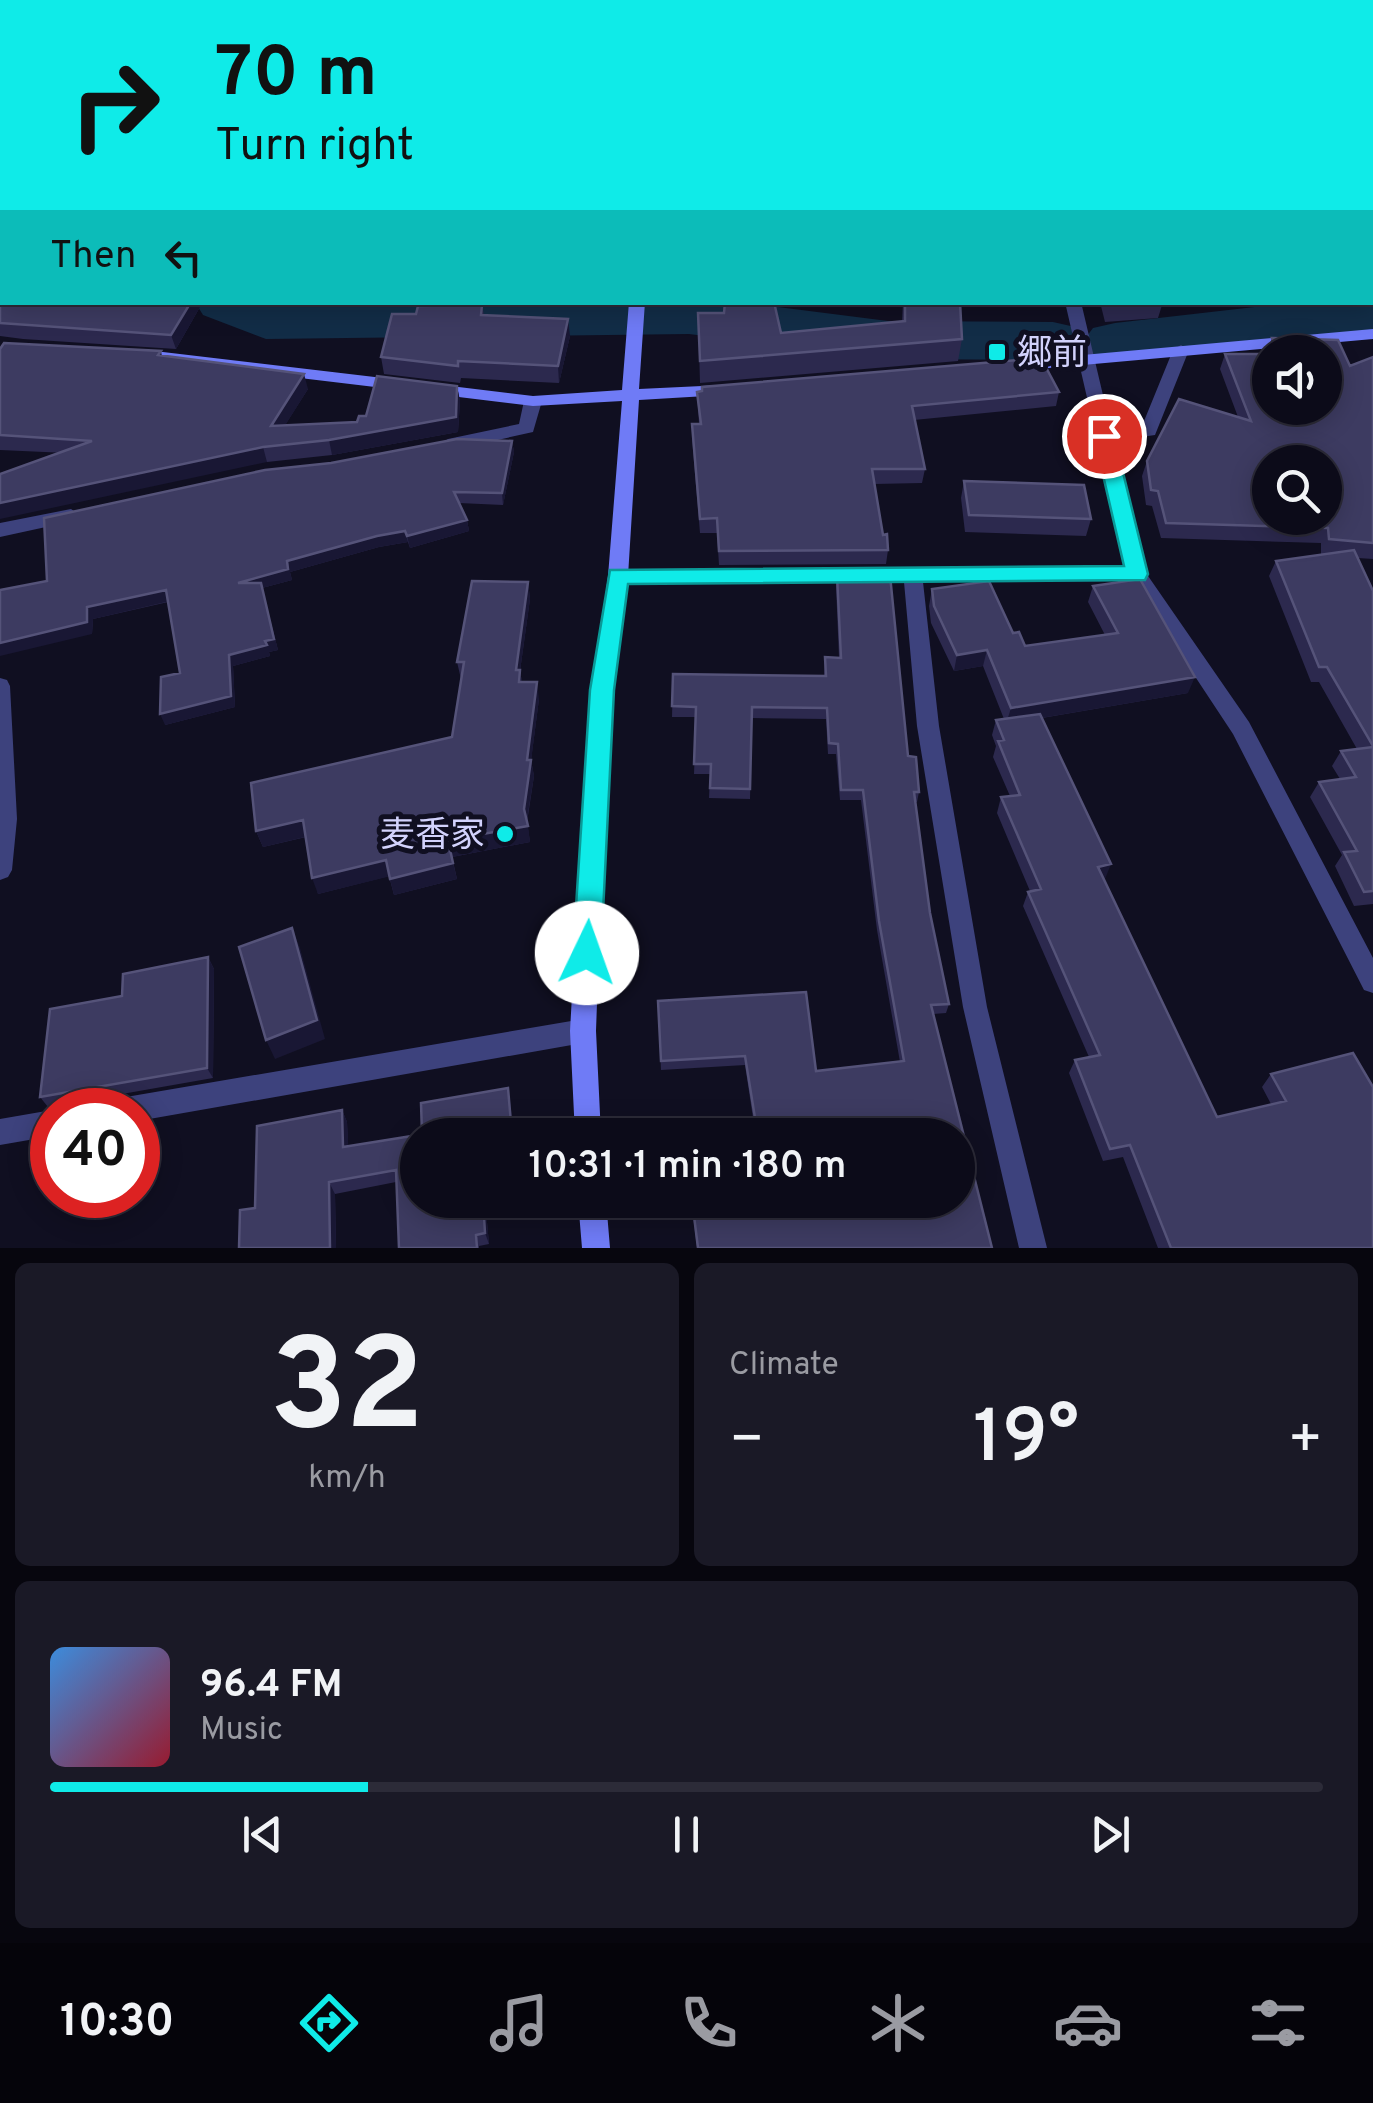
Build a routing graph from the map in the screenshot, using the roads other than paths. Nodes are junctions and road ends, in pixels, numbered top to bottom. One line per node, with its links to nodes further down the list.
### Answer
1 (637, 305): 9 (street)
2 (1075, 305): 6 (street)
3 (1373, 334): 4 (street)
4 (1180, 350): 6 (street); 11 (street)
5 (134, 355): 10 (street)
6 (1084, 360): 7 (street); 11 (street)
7 (1005, 367)
8 (748, 388): 9 (street)
9 (629, 398): 10 (street); 17 (street)
10 (533, 401): 12 (street)
11 (1104, 436): 15 (street)
12 (425, 449)
13 (96, 509): 14 (street)
14 (0, 530)
15 (1137, 574): 16 (street); 20 (street)
16 (913, 575): 17 (street); 28 (street)
17 (618, 576): 21 (street)
18 (0, 686): 19 (street)
19 (0, 870)
20 (1373, 982)
21 (583, 1031): 22 (street); 23 (street)
22 (160, 1104)
23 (587, 1118)
24 (30, 1127): 25 (street)
25 (0, 1132)
26 (594, 1218): 27 (street)
27 (596, 1248)
28 (1033, 1248)

